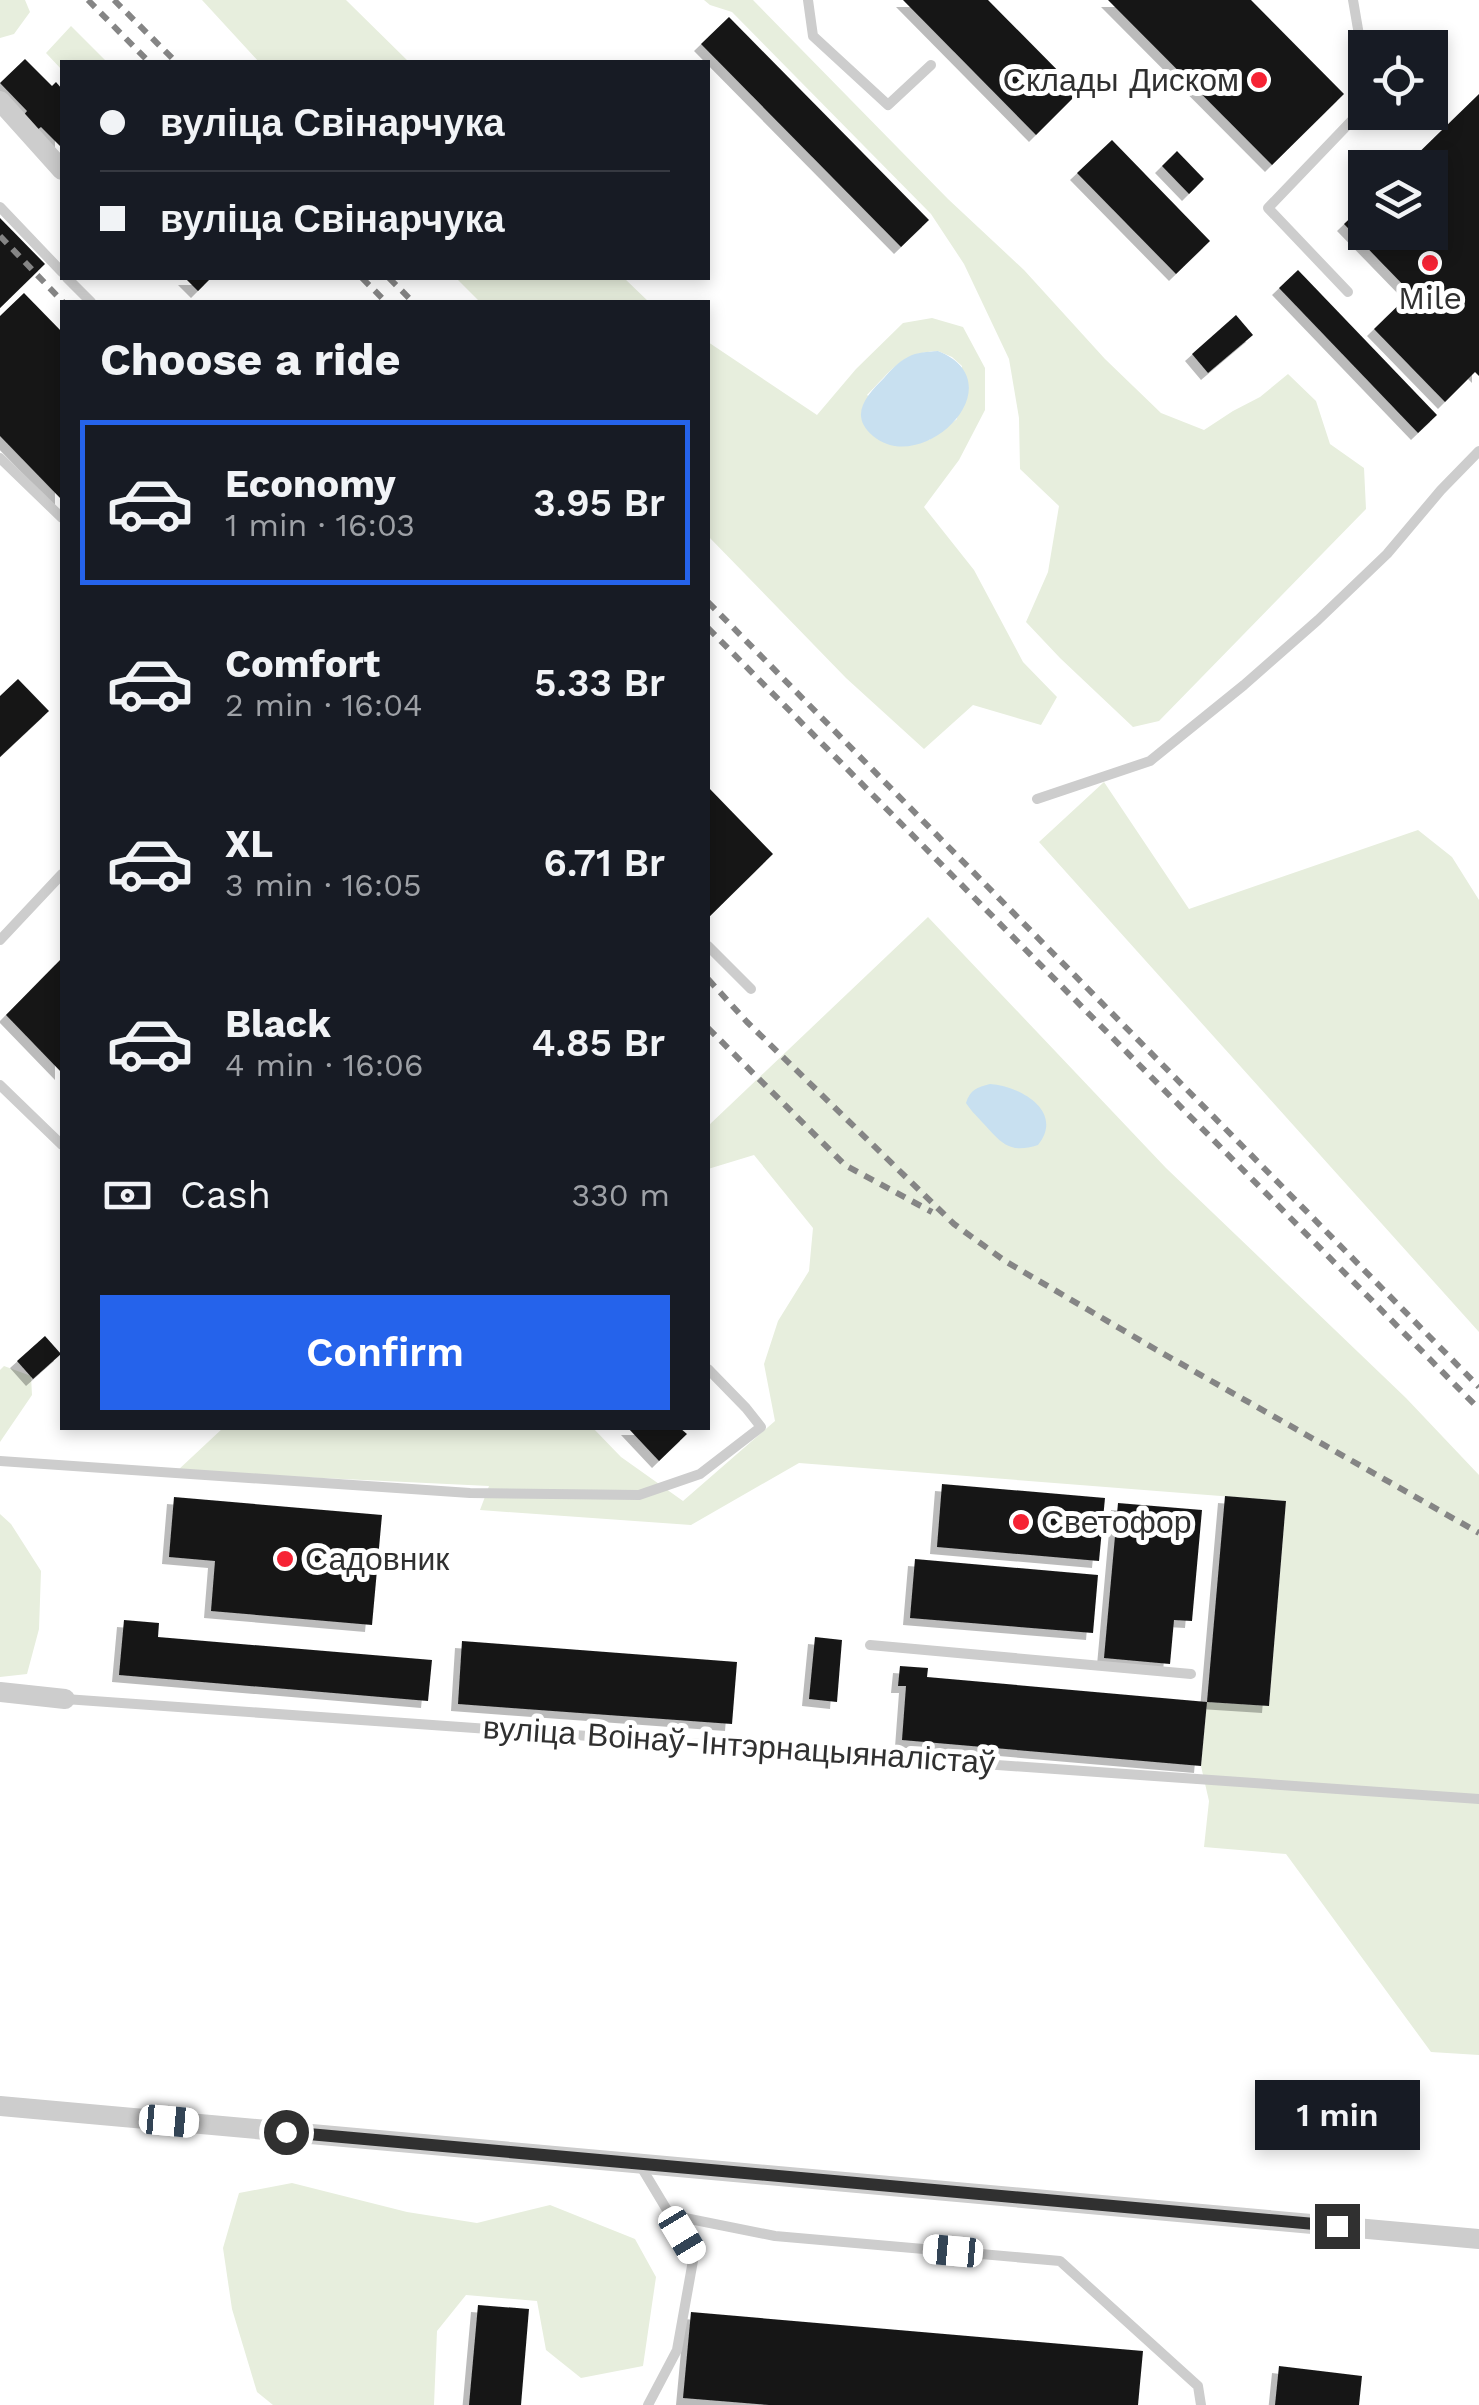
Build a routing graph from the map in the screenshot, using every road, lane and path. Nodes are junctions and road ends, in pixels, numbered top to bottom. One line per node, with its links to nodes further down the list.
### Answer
1 (808, 0): 4 (lane)
2 (1353, 0): 3 (lane)
3 (1358, 30)
4 (931, 65)
5 (0, 100): 7 (street)
6 (1348, 125): 11 (lane)
7 (60, 168)
8 (0, 207): 9 (lane)
9 (60, 270)
10 (70, 280): 12 (lane)
11 (1348, 292)
12 (89, 300)
13 (1479, 451): 16 (lane)
14 (0, 458): 15 (lane)
15 (60, 516)
16 (1037, 800)
17 (60, 876): 18 (lane)
18 (0, 940)
19 (710, 948): 20 (lane)
20 (751, 990)
21 (0, 1085): 22 (lane)
22 (60, 1143)
23 (710, 1371): 24 (lane)
24 (0, 1460)
25 (870, 1646): 26 (lane)
26 (1191, 1674)
27 (0, 1692): 28 (street, вуліца Воінаў-Інтэрнацыяналістаў)
28 (65, 1699): 29 (lane, вуліца Воінаў-Інтэрнацыяналістаў)
29 (1479, 1798)
30 (0, 2106): 31 (street)
31 (639, 2164): 32 (lane); 33 (street)
32 (670, 2215): 34 (lane); 35 (lane)
33 (1479, 2239)
34 (648, 2405)
35 (1201, 2405)

